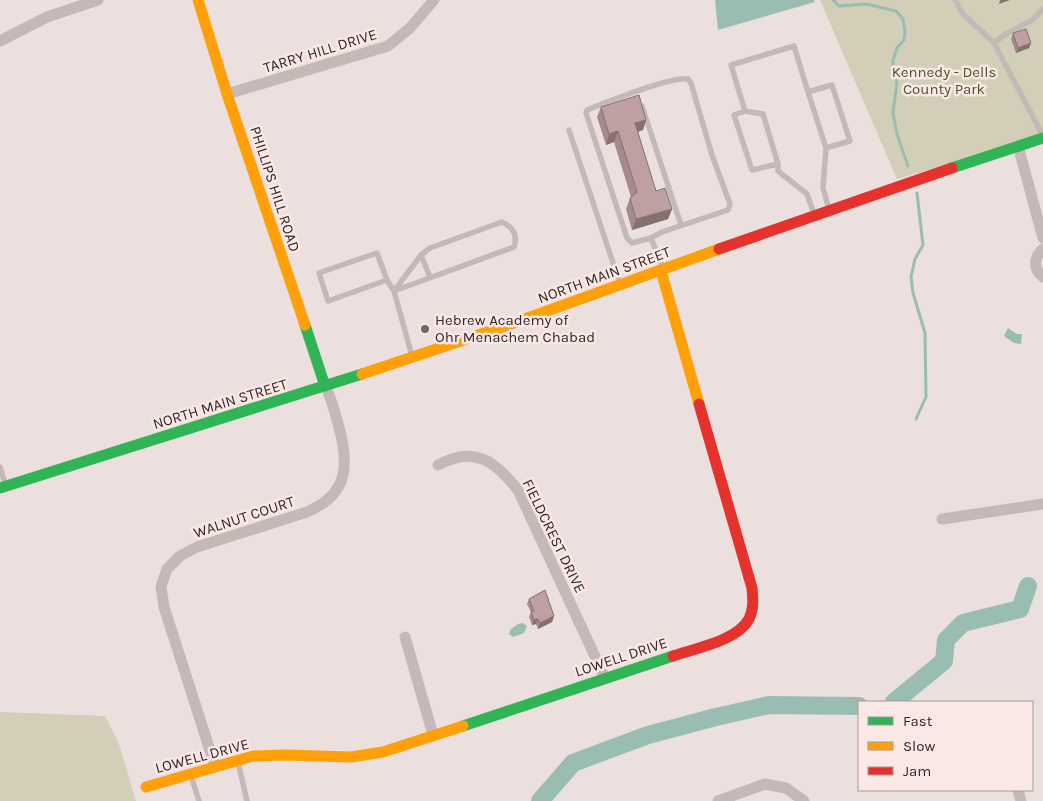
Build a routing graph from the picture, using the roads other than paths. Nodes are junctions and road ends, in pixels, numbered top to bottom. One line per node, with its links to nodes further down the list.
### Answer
1 (98, 0): 6 (street)
2 (198, 0): 10 (street, PHILLIPS HILL ROAD)
3 (434, 0): 10 (street, TARRY HILL DRIVE)
4 (955, 0): 7 (lane)
5 (1043, 10): 7 (lane)
6 (0, 41)
7 (994, 43): 13 (lane)
8 (638, 92): 19 (lane); 19 (lane); 20 (lane)
9 (808, 92): 11 (lane); 15 (lane); 15 (lane)
10 (227, 94): 31 (street, PHILLIPS HILL ROAD)
11 (744, 111): 16 (lane); 16 (lane)
12 (569, 130): 28 (lane)
13 (1043, 137): 14 (street, NORTH MAIN STREET)
14 (1018, 146): 17 (street, NORTH MAIN STREET); 21 (street)
15 (826, 148): 17 (lane)
16 (778, 164): 18 (lane)
17 (829, 211): 18 (street, NORTH MAIN STREET)
18 (815, 216): 24 (street, NORTH MAIN STREET)
19 (682, 225): 20 (lane)
20 (651, 238): 24 (lane)
21 (1043, 238)
22 (1043, 249): 25 (street)
23 (421, 255): 26 (lane); 26 (lane); 29 (lane)
24 (662, 271): 28 (street, NORTH MAIN STREET); 38 (street, LOWELL DRIVE)
25 (1043, 277)
26 (430, 278): 29 (lane)
27 (387, 280): 27 (lane); 29 (lane)
28 (620, 284): 30 (street, NORTH MAIN STREET)
29 (394, 291): 30 (lane)
30 (412, 358): 31 (street, NORTH MAIN STREET)
31 (325, 386): 34 (street, NORTH MAIN STREET); 41 (street, WALNUT COURT)
32 (438, 465): 38 (street, FIELDCREST DRIVE)
33 (0, 467): 34 (lane)
34 (3, 487)
35 (1043, 504): 36 (street)
36 (942, 519)
37 (405, 636): 39 (street)
38 (605, 678): 39 (street, LOWELL DRIVE)
39 (434, 734): 40 (street, LOWELL DRIVE)
40 (237, 760): 41 (street, LOWELL DRIVE); 45 (lane)
41 (215, 766): 42 (street, LOWELL DRIVE)
42 (190, 774): 43 (street, LOWELL DRIVE); 44 (lane)
43 (146, 787)
44 (199, 801)
45 (247, 801)
46 (718, 801): 47 (street)
47 (804, 801)

